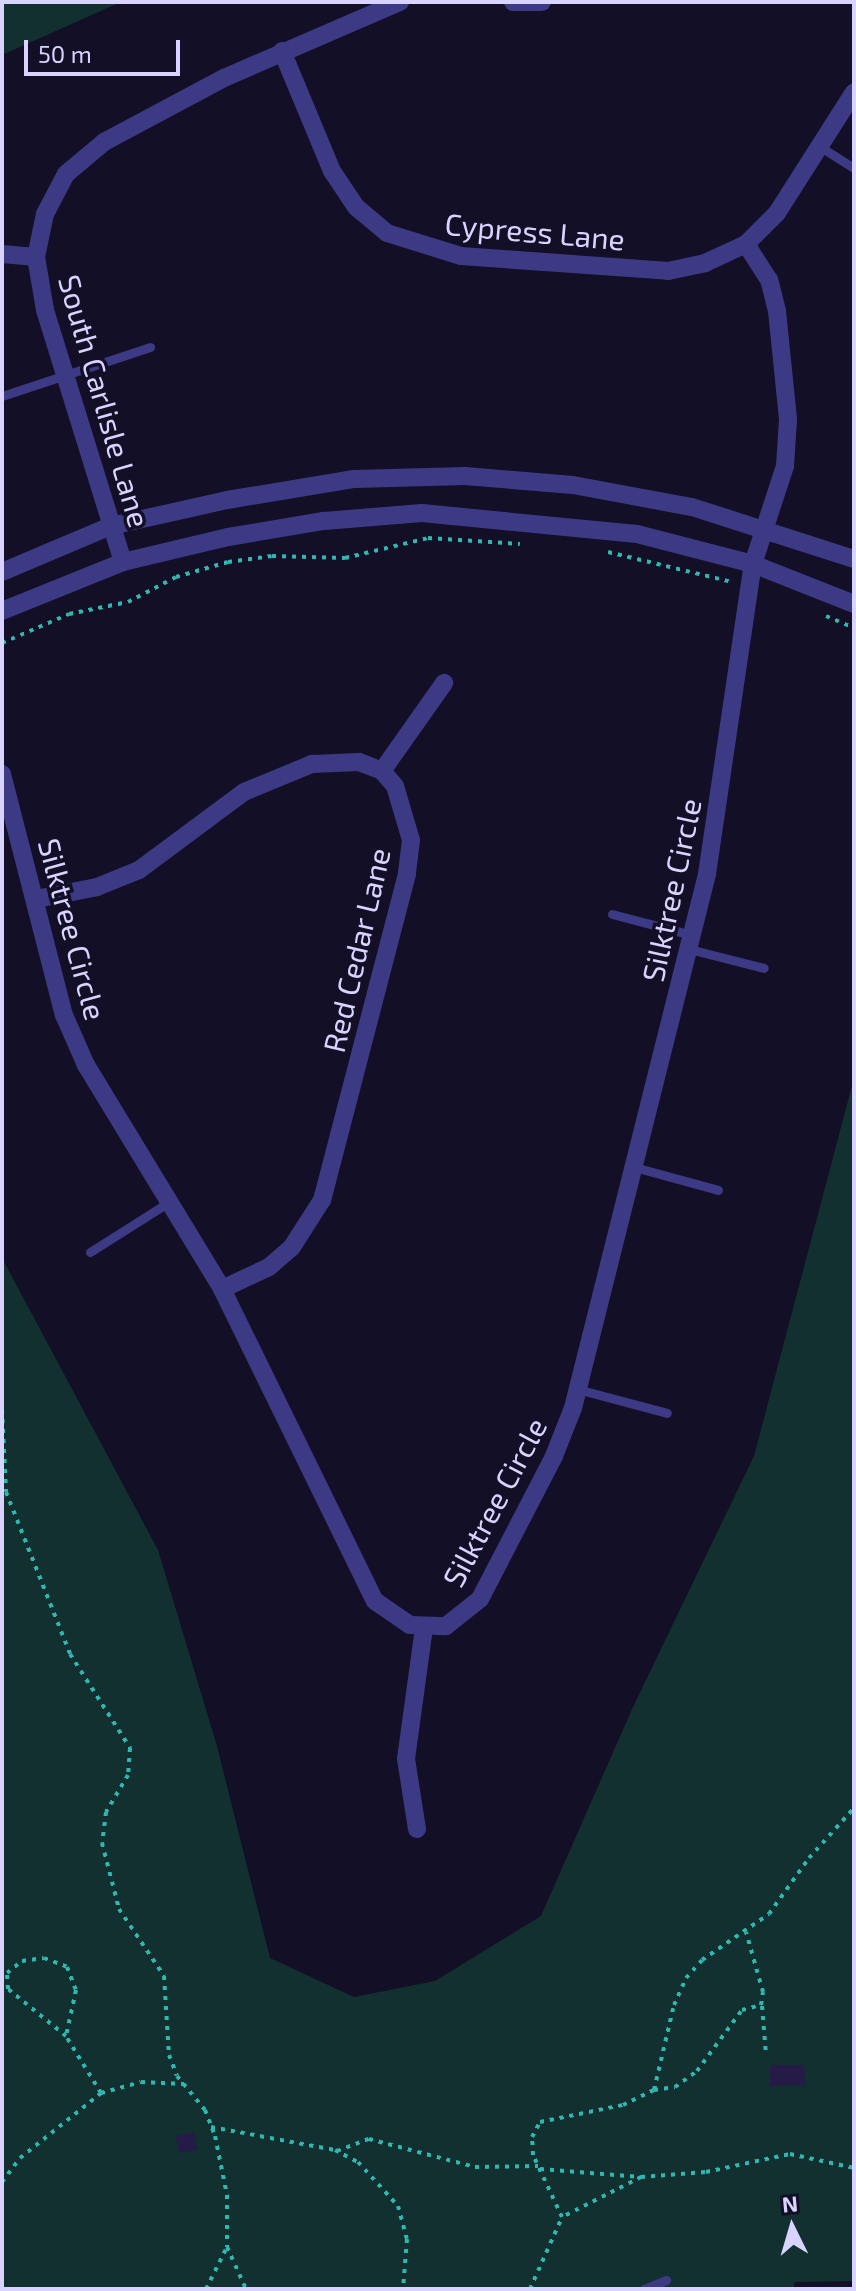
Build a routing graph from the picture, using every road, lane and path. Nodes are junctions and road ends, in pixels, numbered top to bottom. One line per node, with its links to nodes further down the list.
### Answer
1 (400, 2): 4 (street, South Carlisle Lane)
2 (513, 2): 3 (street)
3 (542, 2)
4 (282, 51): 8 (street, Cypress Lane); 10 (street, South Carlisle Lane)
5 (854, 92): 6 (street)
6 (819, 146): 7 (lane); 8 (street)
7 (854, 168)
8 (746, 244): 15 (street, Silktree Circle)
9 (2, 254): 10 (street)
10 (36, 257): 12 (street, South Carlisle Lane)
11 (150, 347): 12 (lane)
12 (64, 373): 13 (lane); 14 (street, South Carlisle Lane)
13 (2, 396)
14 (111, 526): 15 (street); 19 (street, South Carlisle Lane); 21 (street)
15 (765, 528): 18 (street); 20 (street, Silktree Circle)
16 (526, 544): 24 (path)
17 (604, 552): 23 (path)
18 (854, 559)
19 (123, 562): 20 (street); 26 (street)
20 (753, 564): 25 (street); 33 (street, Silktree Circle)
21 (2, 572)
22 (158, 572): 24 (path)
23 (730, 581)
24 (162, 582): 27 (path)
25 (854, 604)
26 (2, 611)
27 (2, 643)
28 (444, 683): 29 (street)
29 (382, 771): 31 (street); 39 (street, Red Cedar Lane)
30 (2, 774): 31 (street, Silktree Circle)
31 (36, 899): 37 (street, Silktree Circle)
32 (612, 914): 33 (lane)
33 (690, 942): 34 (lane); 35 (street, Silktree Circle)
34 (764, 968)
35 (634, 1167): 36 (lane); 40 (street, Silktree Circle)
36 (718, 1190)
37 (169, 1202): 38 (lane); 39 (street, Silktree Circle)
38 (90, 1252)
39 (222, 1289): 43 (street, Silktree Circle)
40 (577, 1389): 42 (lane); 43 (street, Silktree Circle)
41 (2, 1409): 50 (path)
42 (667, 1413)
43 (424, 1628): 45 (street)
44 (854, 1808): 46 (path)
45 (417, 1829)
46 (746, 1932): 47 (path); 51 (path)
47 (761, 2004): 49 (path); 51 (path)
48 (66, 2036): 48 (path); 52 (path)
49 (766, 2055)
50 (184, 2084): 52 (path); 53 (path)
51 (654, 2090): 55 (path)
52 (101, 2093): 58 (path)
53 (211, 2127): 54 (path); 60 (path)
54 (337, 2151): 55 (path); 64 (path)
55 (539, 2167): 57 (path); 59 (path)
56 (854, 2168): 57 (path)
57 (641, 2177): 59 (path)
58 (2, 2182)
59 (562, 2217): 65 (path)
60 (227, 2247): 62 (path); 63 (path)
61 (666, 2280): 66 (lane)
62 (206, 2289)
63 (246, 2289)
64 (403, 2289)
65 (530, 2289)
66 (644, 2289)

